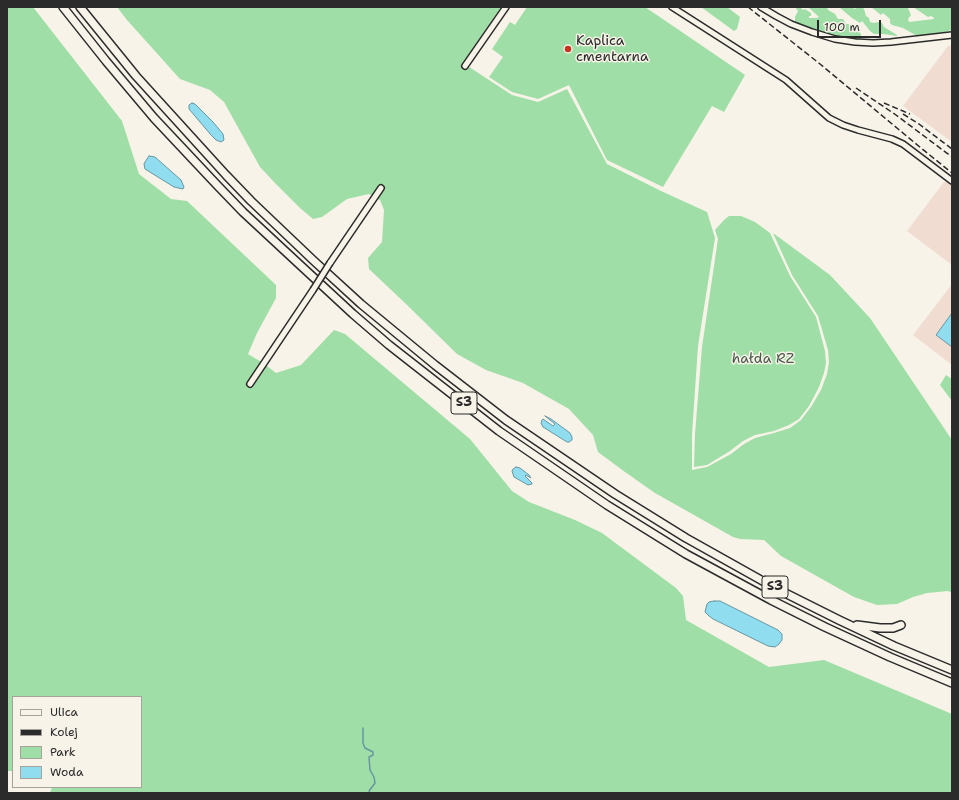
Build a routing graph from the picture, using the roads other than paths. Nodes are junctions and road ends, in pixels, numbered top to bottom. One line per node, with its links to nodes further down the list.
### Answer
1 (63, 7): 14 (highway, S3)
2 (80, 7): 11 (highway, S3)
3 (506, 7): 7 (street)
4 (672, 7): 8 (street)
5 (761, 7): 6 (street)
6 (952, 35)
7 (465, 66)
8 (952, 182)
9 (381, 188): 10 (street, bridge)
10 (250, 384)
11 (839, 620): 12 (highway); 13 (highway, S3)
12 (901, 625)
13 (952, 670)
14 (952, 683)

